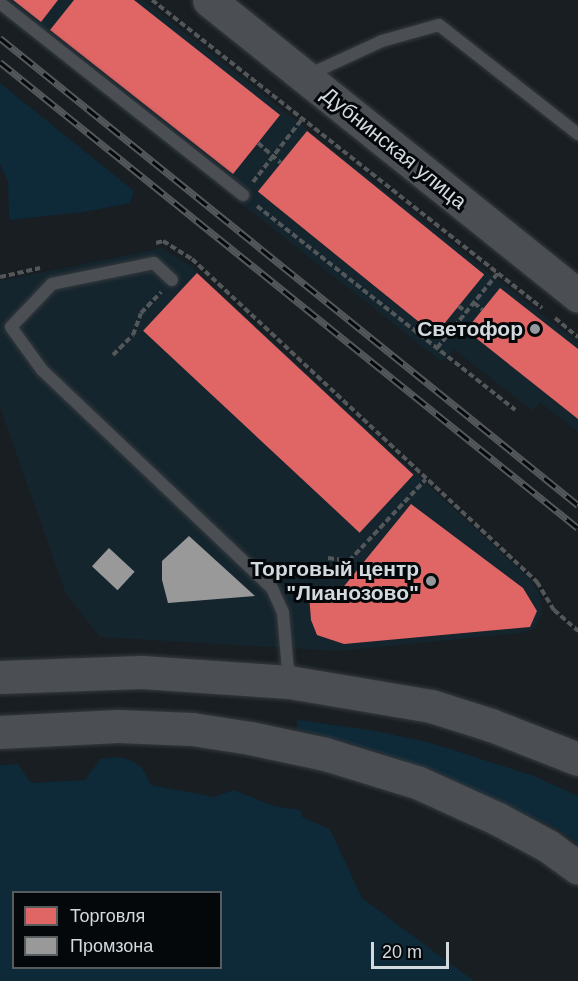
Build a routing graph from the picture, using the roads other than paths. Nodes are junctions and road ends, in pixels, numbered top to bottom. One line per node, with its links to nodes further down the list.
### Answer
1 (209, 0): 3 (main road, Дубнинская улица)
2 (0, 3): 5 (lane)
3 (305, 76): 4 (lane); 7 (main road, Дубнинская улица)
4 (578, 134)
5 (243, 195)
6 (172, 280): 9 (lane)
7 (578, 296)
8 (0, 677): 9 (main road)
9 (290, 682): 11 (main road)
10 (0, 732): 12 (main road)
11 (578, 759)
12 (578, 868)

